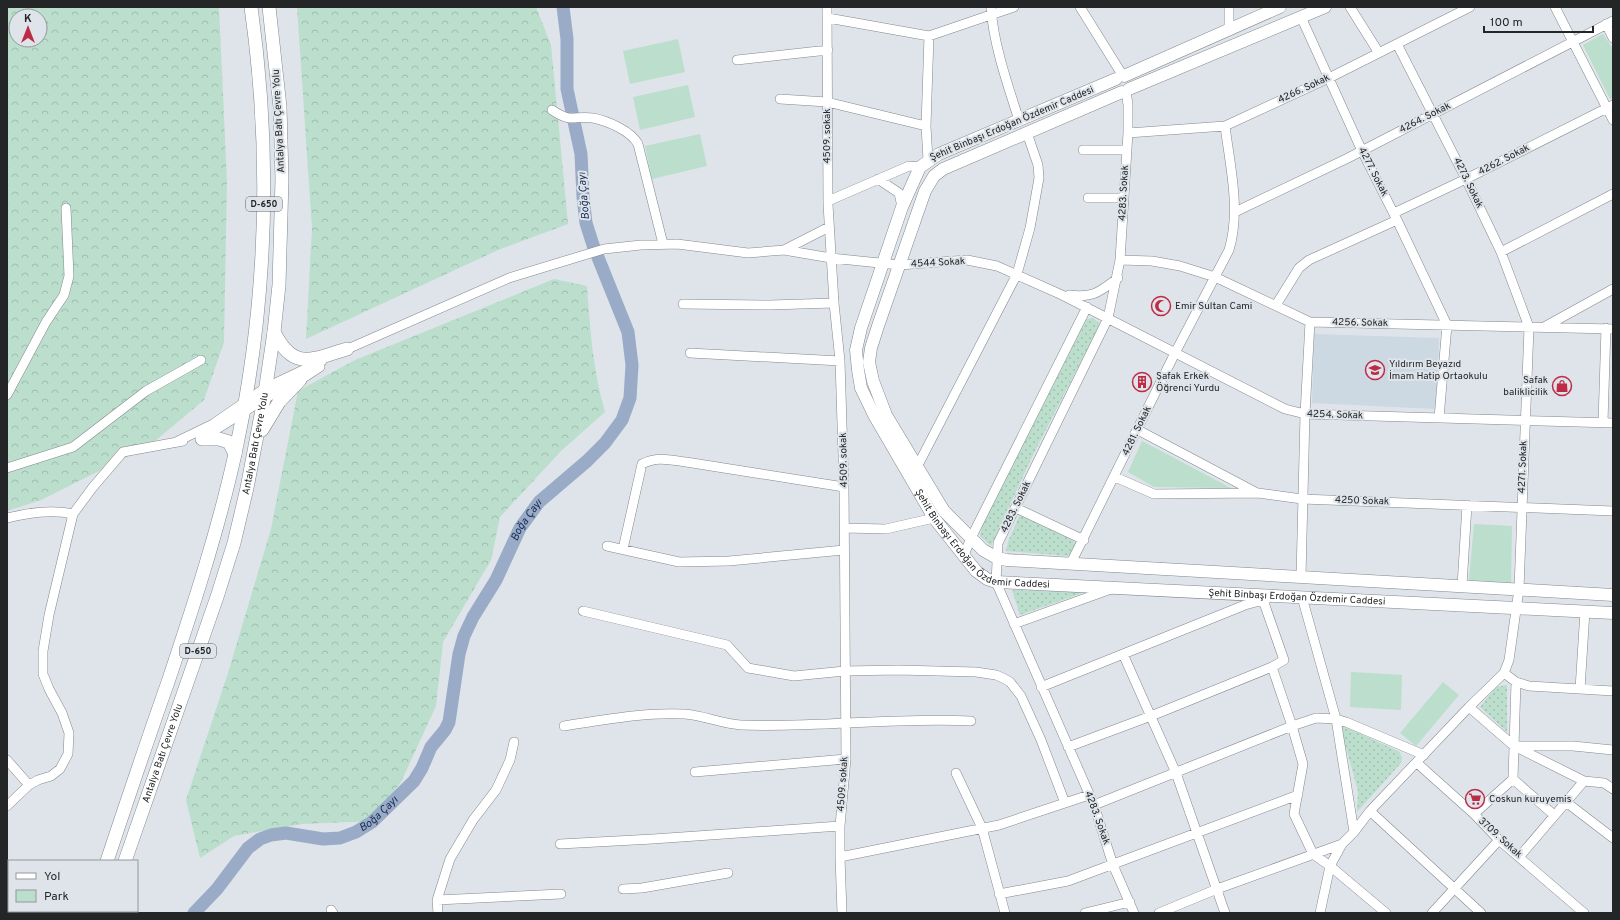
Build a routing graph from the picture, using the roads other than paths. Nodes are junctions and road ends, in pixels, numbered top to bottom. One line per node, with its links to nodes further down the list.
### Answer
1 (251, 7): 84 (highway, Antalya Batı Çevre Yolu / D-650)
2 (269, 7): 75 (highway, Antalya Batı Çevre Yolu / D-650)
3 (827, 7): 14 (street, 4509. sokak)
4 (1014, 7): 12 (street)
5 (1080, 7): 24 (street)
6 (1229, 7): 16 (street)
7 (1280, 7): 16 (main road, Şehit Binbaşı Erdoğan Özdemir Caddesi)
8 (1325, 7): 13 (main road, Şehit Binbaşı Erdoğan Özdemir Caddesi)
9 (1350, 7): 22 (street)
10 (1470, 7): 20 (street, 4266. Sokak)
11 (1555, 7): 19 (street)
12 (991, 11): 17 (street); 32 (street)
13 (1301, 17): 25 (street, 4277. Sokak); 26 (main road, Şehit Binbaşı Erdoğan Özdemir Caddesi)
14 (828, 18): 17 (street); 21 (street, 4509. sokak)
15 (1609, 23): 18 (street); 19 (street, 4264. Sokak)
16 (1229, 31): 24 (main road, Şehit Binbaşı Erdoğan Özdemir Caddesi)
17 (929, 36): 34 (street)
18 (1613, 38)
19 (1574, 41): 29 (street); 31 (street, 4264. Sokak)
20 (1396, 44): 22 (street, 4266. Sokak); 31 (street, 4273. Sokak)
21 (828, 50): 23 (street); 28 (street, 4509. sokak)
22 (1379, 53): 25 (street, 4266. Sokak)
23 (737, 60)
24 (1120, 77): 26 (main road); 32 (main road, Şehit Binbaşı Erdoğan Özdemir Caddesi)
25 (1329, 78): 35 (street, 4266. Sokak); 40 (street, 4277. Sokak)
26 (1126, 91): 36 (street, 4283. Sokak); 37 (main road, Şehit Binbaşı Erdoğan Özdemir Caddesi)
27 (780, 99): 28 (street)
28 (827, 102): 34 (street); 47 (street, 4509. sokak)
29 (1610, 107): 33 (street); 43 (street, 4262. Sokak)
30 (552, 110): 53 (street)
31 (1433, 114): 40 (street, 4264. Sokak); 43 (street, 4273. Sokak)
32 (1018, 120): 41 (main road, Şehit Binbaşı Erdoğan Özdemir Caddesi)
33 (1613, 120)
34 (926, 126): 41 (street)
35 (1225, 126): 36 (street, 4266. Sokak); 50 (street, 4281. Sokak)
36 (1128, 133): 39 (street, 4283. Sokak)
37 (1027, 134): 59 (main road, Şehit Binbaşı Erdoğan Özdemir Caddesi); 60 (street)
38 (1083, 150): 39 (street)
39 (1126, 150): 46 (street, 4283. Sokak)
40 (1362, 151): 50 (street, 4264. Sokak); 51 (street, 4277. Sokak)
41 (924, 163): 42 (street); 48 (main road, Şehit Binbaşı Erdoğan Özdemir Caddesi)
42 (878, 178): 47 (street); 48 (street)
43 (1466, 179): 51 (street, 4262. Sokak); 55 (street, 4273. Sokak)
44 (1613, 194): 55 (street)
45 (1088, 198): 46 (street)
46 (1124, 198): 57 (street, 4283. Sokak)
47 (828, 201): 52 (street, 4509. sokak)
48 (902, 207): 58 (main road, Şehit Binbaşı Erdoğan Özdemir Caddesi)
49 (66, 208): 83 (street)
50 (1235, 212): 61 (street, 4281. Sokak)
51 (1395, 216): 67 (street, 4262. Sokak); 71 (street, 4277. Sokak)
52 (829, 227): 54 (street); 56 (street, 4509. sokak)
53 (663, 244): 54 (street); 76 (street)
54 (784, 250): 56 (street, 4544 Sokak)
55 (1501, 252): 72 (street, 4273. Sokak)
56 (831, 258): 58 (street, 4544 Sokak); 65 (street, 4509. sokak)
57 (1120, 260): 61 (street, 4256. Sokak); 62 (street, 4283. Sokak)
58 (882, 263): 59 (street, 4544 Sokak); 106 (main road, Şehit Binbaşı Erdoğan Özdemir Caddesi)
59 (899, 265): 60 (street, 4544 Sokak); 94 (main road, Şehit Binbaşı Erdoğan Özdemir Caddesi)
60 (1017, 274): 64 (street, 4544 Sokak); 94 (street)
61 (1215, 277): 67 (street, 4256. Sokak); 77 (street, 4281. Sokak)
62 (1118, 278): 64 (street); 69 (street, 4283. Sokak)
63 (1613, 289): 73 (street)
64 (1062, 295): 68 (street, 4254. Sokak)
65 (834, 303): 66 (street); 80 (street, 4509. sokak)
66 (683, 304)
67 (1276, 305): 70 (street, 4256. Sokak)
68 (1088, 307): 69 (street, 4254. Sokak); 108 (street)
69 (1108, 318): 77 (street, 4254. Sokak); 102 (street, 4283. Sokak)
70 (1310, 322): 71 (street, 4256. Sokak); 85 (street)
71 (1448, 325): 72 (street, 4256. Sokak); 86 (street)
72 (1529, 327): 73 (street, 4256. Sokak); 87 (street, 4271. Sokak)
73 (1544, 327): 74 (street, 4256. Sokak)
74 (1610, 329): 88 (street)
75 (274, 332): 76 (highway); 82 (highway, Antalya Batı Çevre Yolu / D-650)
76 (347, 349): 81 (street); 82 (street)
77 (1176, 353): 85 (street, 4254. Sokak); 89 (street, 4281. Sokak)
78 (690, 354): 80 (street)
79 (201, 360): 95 (street)
80 (840, 361): 97 (street, 4509. sokak)
81 (300, 380): 82 (street); 90 (highway)
82 (265, 393): 84 (street); 90 (highway, Antalya Batı Çevre Yolu)
83 (7, 395)
84 (244, 407): 91 (street); 92 (street); 93 (highway, Antalya Batı Çevre Yolu / D-650)
85 (1305, 414): 86 (street, 4254. Sokak); 99 (street)
86 (1439, 418): 87 (street, 4254. Sokak)
87 (1525, 420): 88 (street, 4254. Sokak); 101 (street, 4271. Sokak)
88 (1608, 423)
89 (1138, 430): 96 (street, 4281. Sokak); 98 (street)
90 (257, 437): 181 (highway, Antalya Batı Çevre Yolu / D-650)
91 (202, 439): 92 (street); 93 (highway)
92 (178, 441): 104 (street)
93 (235, 454): 180 (highway, Antalya Batı Çevre Yolu)
94 (918, 465): 108 (main road, Şehit Binbaşı Erdoğan Özdemir Caddesi)
95 (7, 468)
96 (1115, 477): 98 (street, 4250 Sokak); 109 (street, 4281. Sokak)
97 (844, 487): 107 (street, 4509. sokak); 111 (street)
98 (1258, 493): 99 (street, 4250 Sokak)
99 (1302, 499): 100 (street, 4250 Sokak); 116 (street)
100 (1467, 505): 101 (street, 4250 Sokak); 118 (street)
101 (1522, 507): 103 (street, 4250 Sokak); 120 (street, 4271. Sokak)
102 (1016, 508): 109 (street); 114 (street, 4283. Sokak)
103 (1613, 511)
104 (73, 514): 105 (street); 158 (street)
105 (7, 518)
106 (934, 518): 107 (street); 113 (main road, Şehit Binbaşı Erdoğan Özdemir Caddesi)
107 (845, 528): 112 (street, 4509. sokak)
108 (971, 538): 113 (street); 114 (main road, Şehit Binbaşı Erdoğan Özdemir Caddesi)
109 (1084, 540): 115 (street, 4281. Sokak)
110 (607, 546): 111 (street)
111 (623, 550): 112 (street)
112 (844, 550): 132 (street, 4509. sokak)
113 (964, 555): 117 (main road, Şehit Binbaşı Erdoğan Özdemir Caddesi)
114 (997, 558): 115 (main road, Şehit Binbaşı Erdoğan Özdemir Caddesi); 117 (street, 4283. Sokak)
115 (1071, 564): 116 (main road, Şehit Binbaşı Erdoğan Özdemir Caddesi)
116 (1301, 577): 118 (main road, Şehit Binbaşı Erdoğan Özdemir Caddesi)
117 (996, 582): 119 (main road, Şehit Binbaşı Erdoğan Özdemir Caddesi); 129 (street, 4283. Sokak)
118 (1462, 586): 120 (main road, Şehit Binbaşı Erdoğan Özdemir Caddesi)
119 (1116, 587): 122 (main road, Şehit Binbaşı Erdoğan Özdemir Caddesi); 129 (street)
120 (1519, 589): 121 (main road, Şehit Binbaşı Erdoğan Özdemir Caddesi); 125 (street, 4271. Sokak)
121 (1613, 594)
122 (1280, 596): 123 (main road, Şehit Binbaşı Erdoğan Özdemir Caddesi); 124 (street)
123 (1302, 597): 125 (main road, Şehit Binbaşı Erdoğan Özdemir Caddesi); 140 (street)
124 (1263, 600): 130 (street); 131 (street)
125 (1517, 608): 127 (main road, Şehit Binbaşı Erdoğan Özdemir Caddesi); 133 (street, 4271. Sokak)
126 (583, 611): 132 (street)
127 (1585, 612): 128 (main road, Şehit Binbaşı Erdoğan Özdemir Caddesi); 136 (street)
128 (1613, 613)
129 (1014, 624): 135 (street, 4283. Sokak)
130 (1123, 654): 135 (street); 139 (street)
131 (1272, 667): 139 (street); 144 (street)
132 (845, 671): 142 (street, 4509. sokak); 163 (street)
133 (1504, 673): 134 (street); 138 (street)
134 (1516, 682): 136 (street); 146 (street)
135 (1041, 687): 147 (street, 4283. Sokak)
136 (1580, 689): 137 (street)
137 (1613, 691)
138 (1469, 707): 146 (street); 149 (street)
139 (1151, 716): 147 (street); 155 (street)
140 (1336, 719): 144 (street); 149 (street); 172 (street)
141 (971, 721): 142 (street)
142 (846, 723): 143 (street); 150 (street, 4509. sokak)
143 (564, 726)
144 (1292, 726): 155 (street); 160 (street)
145 (514, 742): 190 (street)
146 (1514, 746): 148 (street); 156 (street); 157 (street)
147 (1068, 747): 161 (street, 4283. Sokak)
148 (1613, 750)
149 (1424, 755): 152 (street)
150 (846, 759): 153 (street); 169 (street, 4509. sokak)
151 (7, 760): 158 (street)
152 (1417, 763): 166 (street); 167 (street, 3709. Sokak)
153 (695, 772)
154 (956, 773): 170 (street)
155 (1176, 773): 164 (street); 171 (street)
156 (1513, 779): 167 (street); 168 (street)
157 (1584, 781): 159 (street); 162 (street)
158 (29, 785): 165 (street)
159 (1613, 789)
160 (1298, 794): 171 (street); 177 (street)
161 (1089, 795): 163 (street); 164 (street, 4283. Sokak)
162 (1566, 802): 168 (street); 173 (street)
163 (1065, 803): 170 (street)
164 (1094, 805): 182 (street, 4283. Sokak)
165 (7, 806)
166 (1370, 811): 172 (street); 185 (street)
167 (1474, 814): 174 (street, 3709. Sokak)
168 (1554, 815): 178 (street)
169 (840, 826): 175 (street); 179 (street, 4509. sokak)
170 (982, 828): 179 (street); 189 (street)
171 (1197, 832): 182 (street); 186 (street)
172 (1354, 832): 176 (street)
173 (1613, 838)
174 (1500, 840): 178 (street, 3709. Sokak); 185 (street)
175 (560, 844)
176 (1342, 844): 177 (street); 183 (street)
177 (1313, 854): 183 (street); 186 (street)
178 (1520, 856): 203 (street, 3709. Sokak)
179 (840, 857): 193 (street, 4509. sokak)
180 (107, 860)
181 (125, 860)
182 (1114, 865): 189 (street); 191 (street, 4283. Sokak)
183 (1330, 866): 199 (street); 200 (street)
184 (728, 873): 187 (street)
185 (1454, 888): 201 (street); 202 (street)
186 (1217, 889): 197 (street); 198 (street)
187 (623, 890)
188 (561, 894): 190 (street)
189 (999, 894): 194 (street)
190 (437, 900): 192 (street)
191 (1130, 902): 195 (street); 196 (street, 4283. Sokak)
192 (438, 913)
193 (842, 913)
194 (1005, 913)
195 (1085, 913)
196 (1134, 913)
197 (1159, 913)
198 (1225, 913)
199 (1320, 913)
200 (1386, 913)
201 (1432, 913)
202 (1482, 913)
203 (1584, 913)

